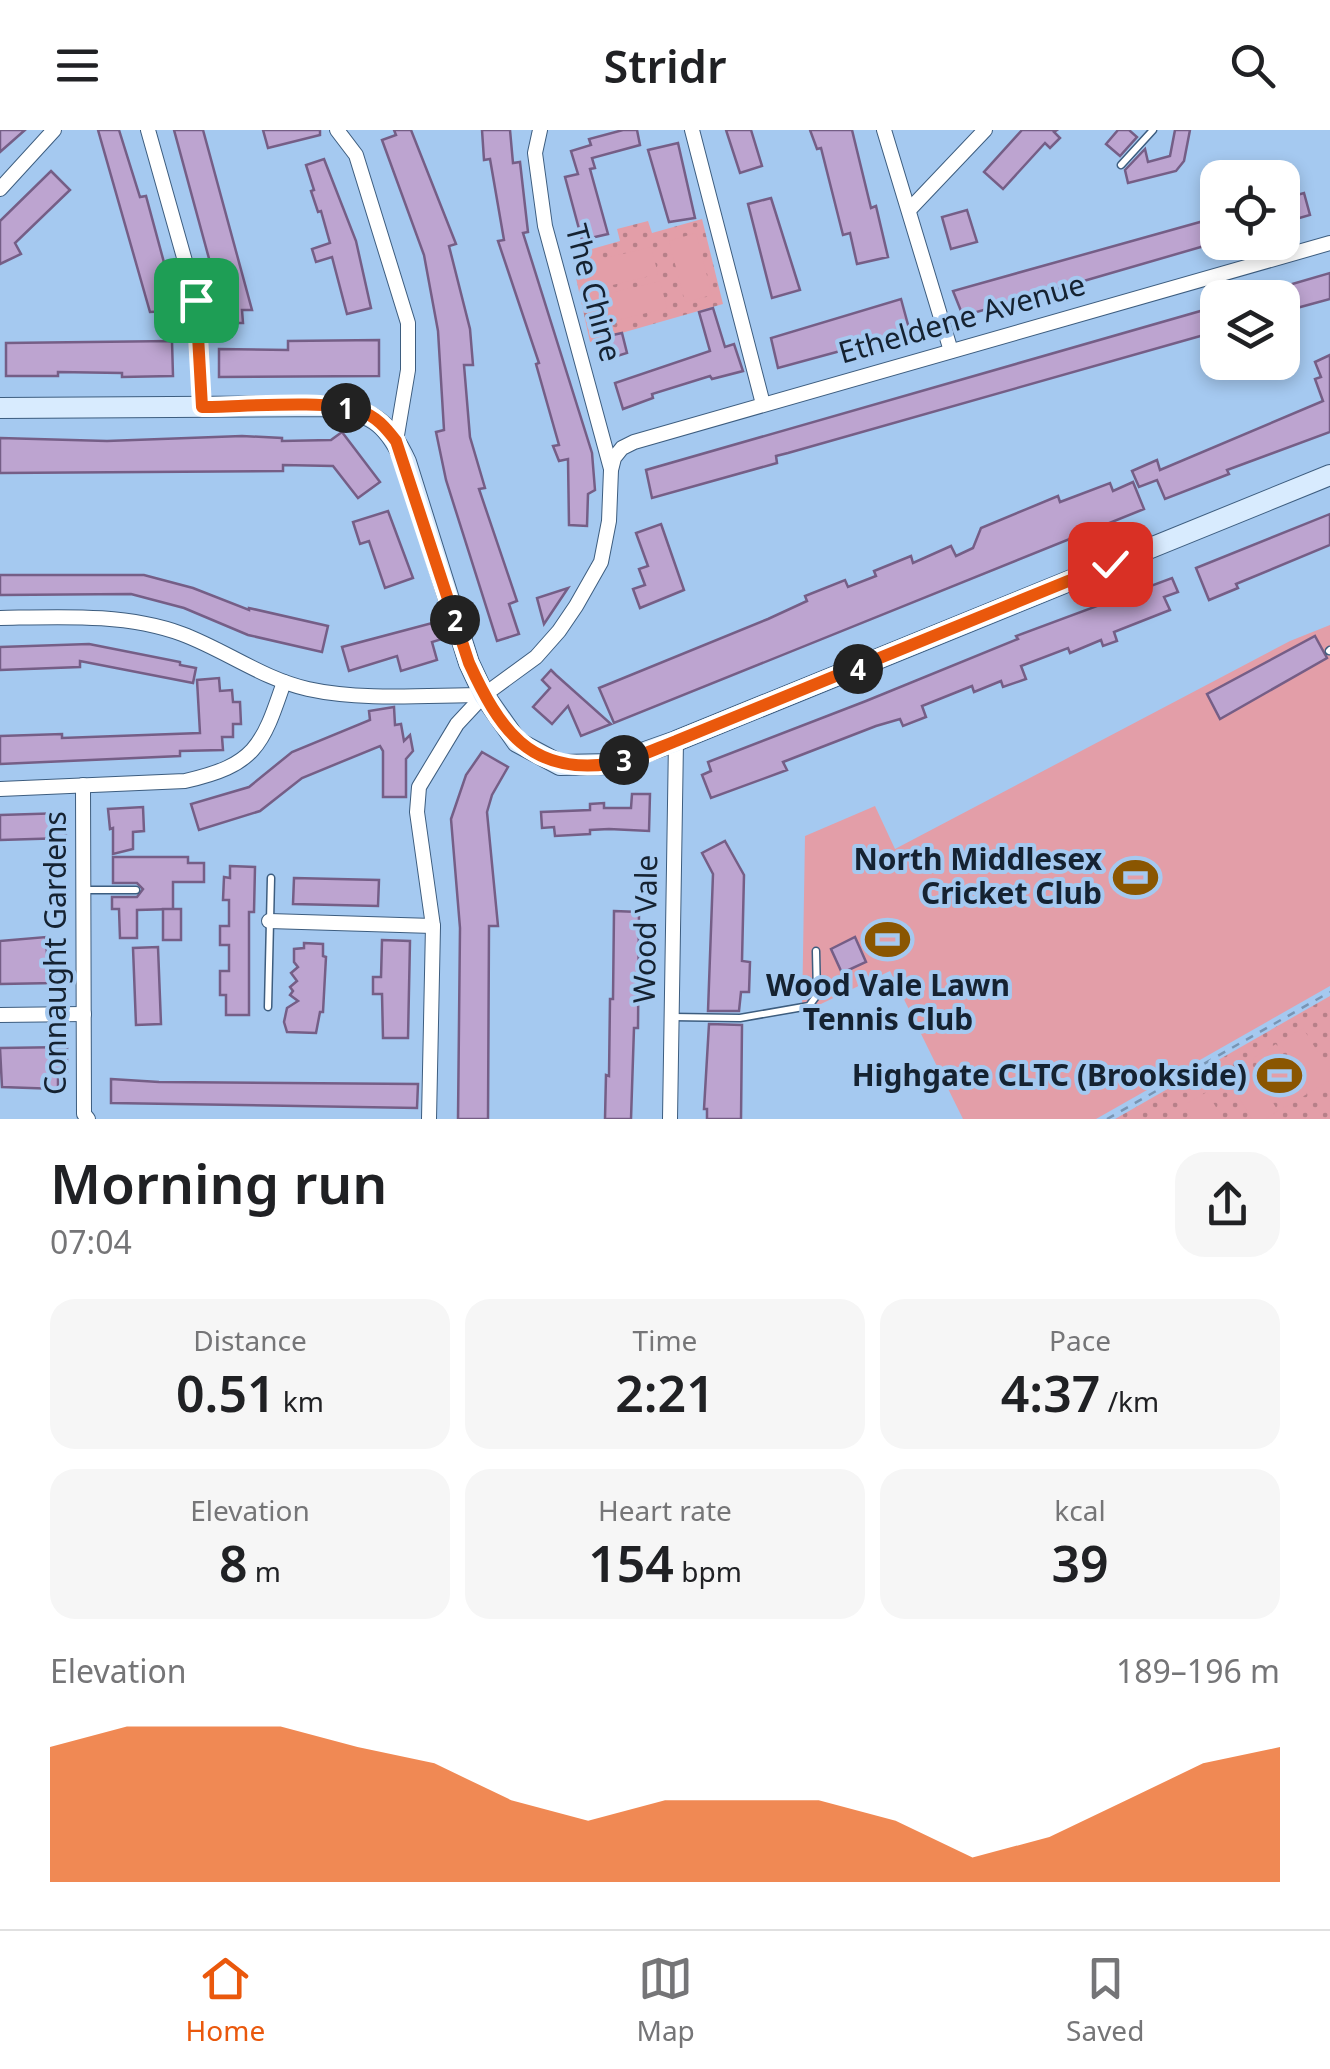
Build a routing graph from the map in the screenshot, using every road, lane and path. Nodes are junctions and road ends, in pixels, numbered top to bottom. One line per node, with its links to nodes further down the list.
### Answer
1 (54, 130): 10 (street)
2 (148, 130): 15 (street)
3 (337, 130): 17 (street)
4 (540, 130): 18 (street, The Chine)
5 (692, 130): 14 (street)
6 (884, 130): 11 (street)
7 (985, 130): 11 (street)
8 (1154, 130): 9 (lane)
9 (1121, 166)
10 (0, 189)
11 (908, 210): 13 (street)
12 (1330, 244): 13 (street, Etheldene Avenue)
13 (951, 351): 14 (street, Etheldene Avenue)
14 (763, 404): 18 (street, Etheldene Avenue)
15 (202, 407): 16 (street); 17 (street)
16 (0, 408)
17 (396, 441): 22 (street)
18 (613, 464): 22 (street, The Chine)
19 (1330, 475): 23 (street)
20 (0, 618): 21 (street)
21 (284, 682): 22 (street); 24 (street)
22 (484, 696): 23 (street); 30 (street)
23 (676, 741): 36 (street, Wood Vale)
24 (83, 785): 25 (street); 27 (street, Connaught Gardens)
25 (0, 789)
26 (271, 878): 29 (lane)
27 (84, 890): 28 (lane); 34 (street, Connaught Gardens)
28 (136, 890)
29 (269, 921): 30 (street); 33 (lane)
30 (433, 926): 38 (street)
31 (816, 950): 36 (lane)
32 (1330, 992): 40 (path)
33 (268, 1007)
34 (84, 1014): 35 (street); 37 (street, Connaught Gardens)
35 (0, 1015)
36 (672, 1017): 39 (street, Wood Vale)
37 (88, 1119)
38 (430, 1119)
39 (670, 1119)
40 (1107, 1119)

